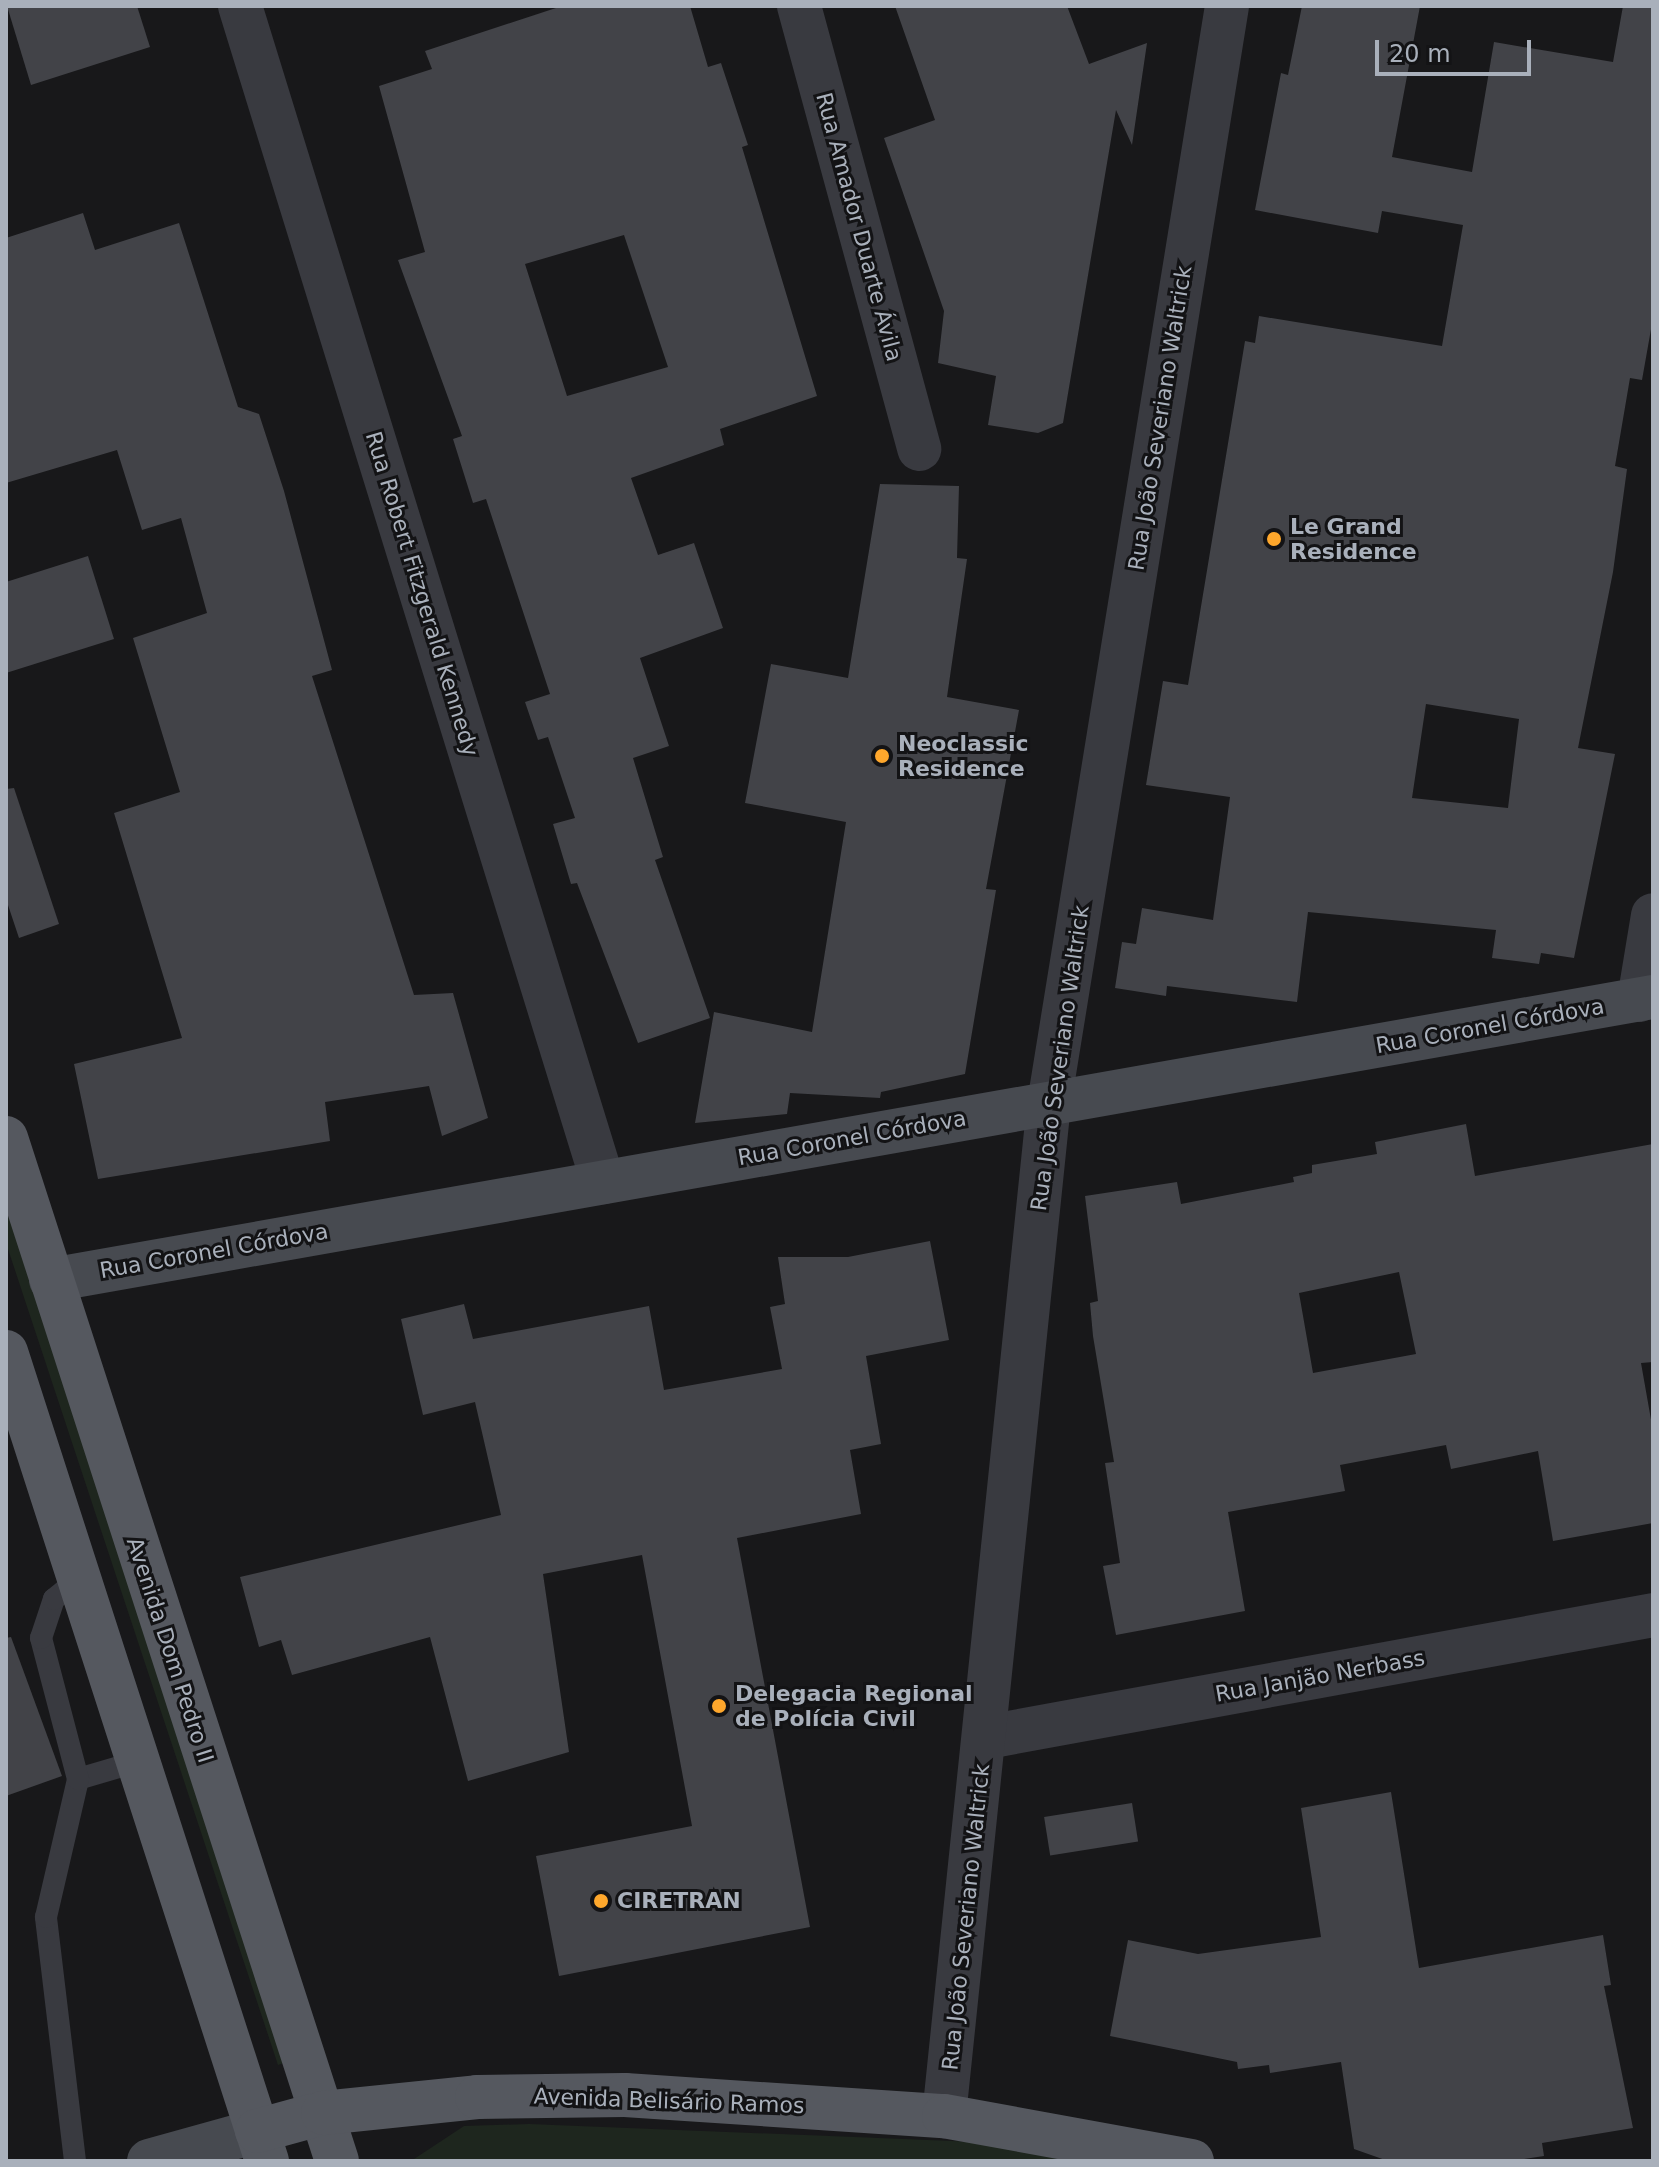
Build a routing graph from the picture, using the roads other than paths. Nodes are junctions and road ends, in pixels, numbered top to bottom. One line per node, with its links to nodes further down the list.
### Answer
1 (240, 6): 9 (street, Rua Robert Fitzgerald Kennedy)
2 (799, 6): 4 (street, Rua Amador Duarte Ávila)
3 (1227, 6): 7 (street, Rua João Severiano Waltrick)
4 (919, 449)
5 (1653, 915): 6 (street)
6 (1646, 998): 7 (street, Rua Coronel Córdova)
7 (1049, 1104): 9 (street, Rua Coronel Córdova); 14 (street, Rua João Severiano Waltrick)
8 (6, 1138): 10 (main road, Avenida Dom Pedro II)
9 (603, 1182): 10 (street, Rua Coronel Córdova)
10 (51, 1280): 17 (main road, Avenida Dom Pedro II)
11 (6, 1352): 12 (main road)
12 (79, 1579): 15 (main road); 16 (lane)
13 (1653, 1615): 14 (street, Rua Janjão Nerbass)
14 (987, 1737): 18 (street, Rua João Severiano Waltrick)
15 (139, 1761): 16 (lane); 19 (main road)
16 (78, 1779): 20 (lane)
17 (323, 2113): 18 (main road, Avenida Belisário Ramos); 19 (main road, Avenida Belisário Ramos); 22 (main road, Avenida Dom Pedro II)
18 (944, 2116): 23 (main road, Avenida Belisário Ramos)
19 (262, 2146): 21 (street, Avenida Belisário Ramos)
20 (75, 2161)
21 (149, 2161)
22 (337, 2161)
23 (1192, 2161)

